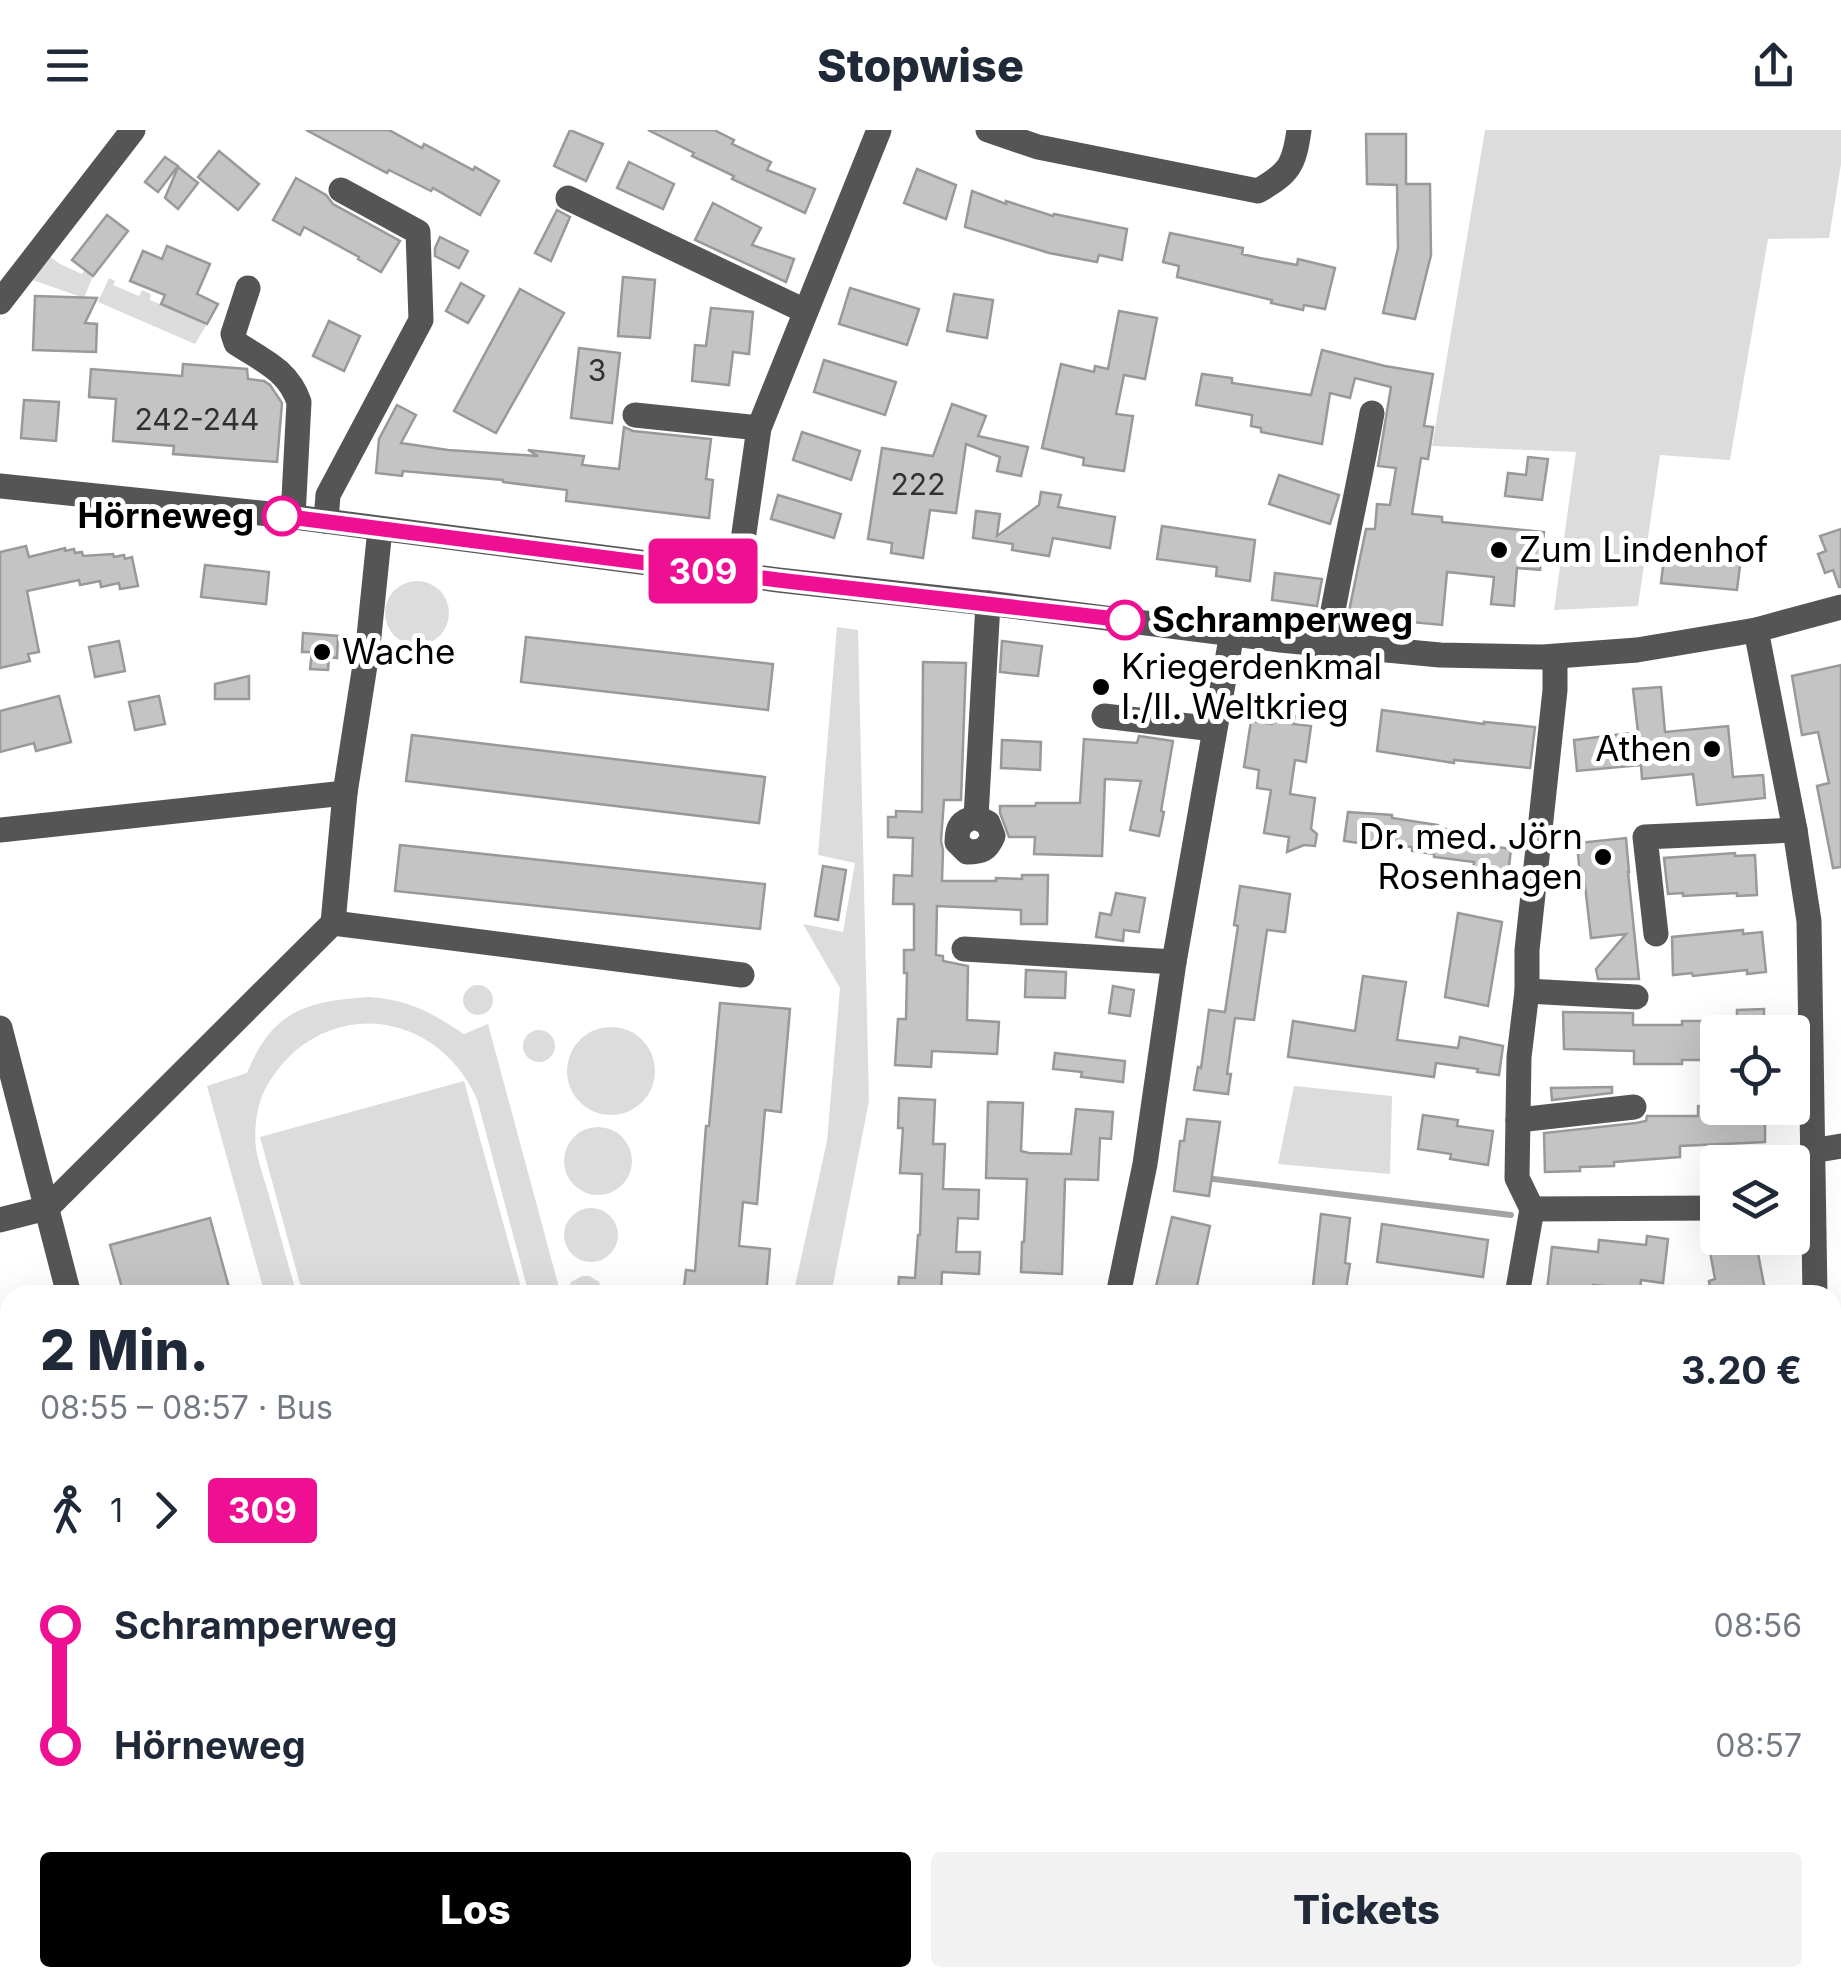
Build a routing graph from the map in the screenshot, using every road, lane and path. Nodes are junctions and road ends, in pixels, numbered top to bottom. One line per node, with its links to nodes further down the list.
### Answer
1 (133, 130): 8 (street)
2 (879, 130): 9 (street)
3 (988, 130): 4 (street)
4 (1300, 130)
5 (340, 190): 15 (street)
6 (568, 198): 9 (street)
7 (248, 288): 14 (street)
8 (0, 302)
9 (805, 311): 12 (street)
10 (1372, 413): 22 (street)
11 (635, 415): 12 (street)
12 (759, 428): 17 (street)
13 (0, 486): 14 (street)
14 (293, 517): 15 (street)
15 (326, 521): 16 (street)
16 (380, 529): 17 (street); 26 (street)
17 (738, 575): 18 (street)
18 (988, 603): 21 (street); 27 (street)
19 (1841, 607): 20 (street)
20 (1756, 630): 23 (street); 29 (street)
21 (1232, 634): 22 (street); 25 (street)
22 (1327, 644): 23 (street)
23 (1555, 657): 35 (street)
24 (1104, 716): 25 (street)
25 (1214, 729): 33 (street)
26 (346, 793): 28 (street); 30 (street)
27 (976, 817)
28 (0, 830)
29 (1795, 830): 31 (street); 41 (street)
30 (333, 922): 34 (street); 43 (street)
31 (1656, 934)
32 (964, 949): 33 (street)
33 (1174, 962): 49 (street)
34 (742, 975)
35 (1527, 990): 36 (street); 39 (street)
36 (1636, 997)
37 (0, 1028): 43 (street)
38 (1634, 1107): 39 (street)
39 (1518, 1120): 45 (street)
40 (1841, 1146): 41 (street)
41 (1812, 1151): 42 (street)
42 (1810, 1163)
43 (47, 1208): 46 (street); 48 (street)
44 (1700, 1208): 45 (street)
45 (1532, 1209): 50 (street)
46 (0, 1220)
47 (1810, 1255): 51 (street)
48 (66, 1285)
49 (1120, 1285)
50 (1520, 1285)
51 (1814, 1285)

